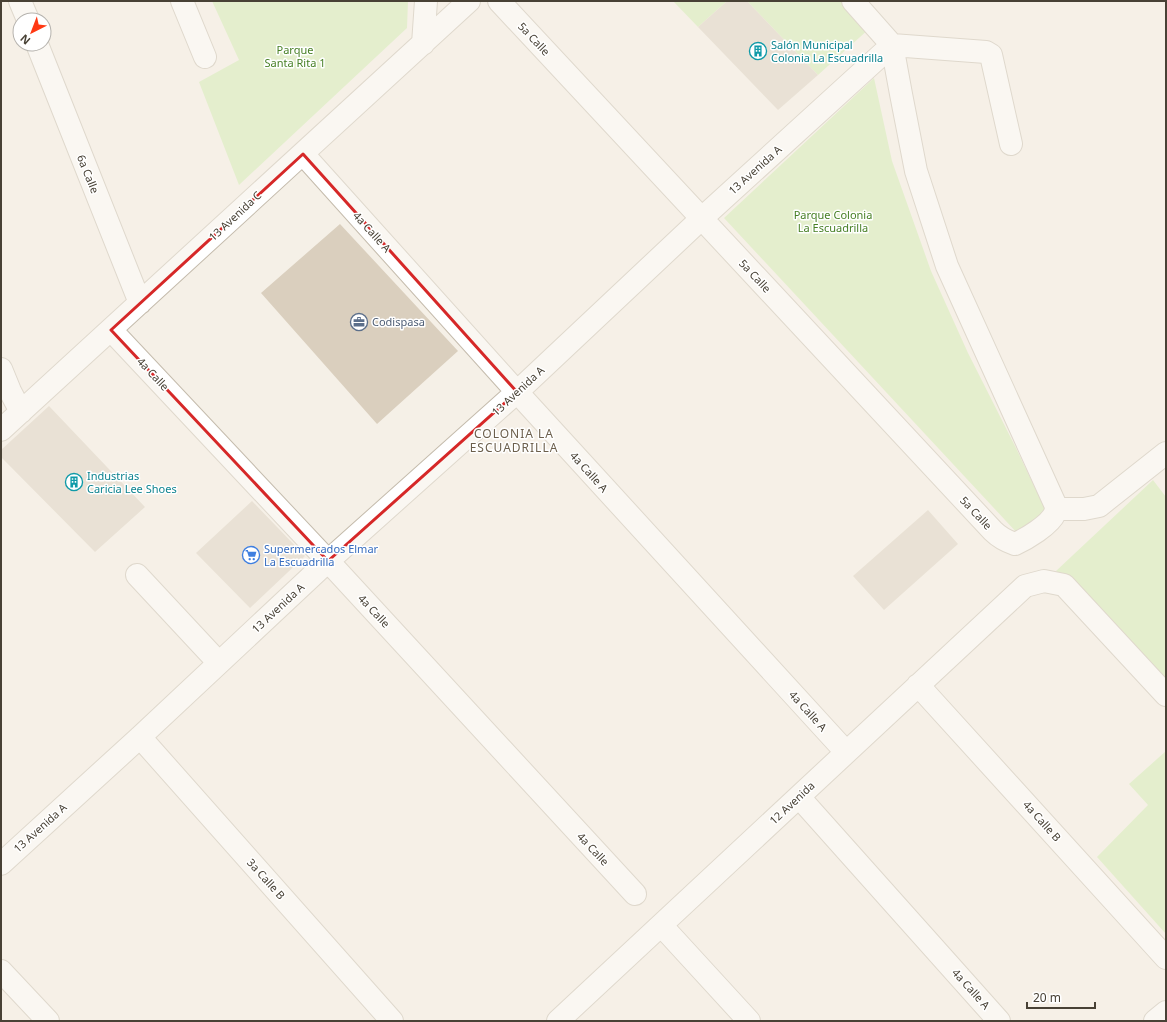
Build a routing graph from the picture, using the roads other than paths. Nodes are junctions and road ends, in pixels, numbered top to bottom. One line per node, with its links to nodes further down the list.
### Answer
1 (20, 1): 7 (street)
2 (182, 1): 11 (street)
3 (426, 1): 8 (street)
4 (469, 1): 8 (street, 13 Avenida C)
5 (499, 1): 14 (street, 5a Calle)
6 (853, 1): 9 (street)
7 (25, 12)
8 (423, 44): 13 (street, 13 Avenida C)
9 (892, 45): 12 (street); 14 (street, 13 Avenida A); 22 (street)
10 (40, 52): 15 (street, 6a Calle)
11 (205, 57)
12 (1011, 144)
13 (302, 154): 15 (street, 13 Avenida C); 18 (street, 4a Calle A)
14 (701, 218): 18 (street, 13 Avenida A); 22 (street, 5a Calle)
15 (140, 303): 16 (street, 13 Avenida C)
16 (111, 330): 19 (street, 13 Avenida C); 23 (street, 4a Calle)
17 (1, 369): 19 (street)
18 (517, 392): 23 (street, 13 Avenida A); 29 (street, 4a Calle A)
19 (21, 412): 20 (street, 13 Avenida C)
20 (1, 430)
21 (1166, 453): 22 (street)
22 (1056, 509)
23 (328, 561): 25 (street, 13 Avenida A); 32 (street, 4a Calle)
24 (137, 575): 25 (street)
25 (220, 663): 28 (street, 13 Avenida A)
26 (918, 685): 27 (street, 12 Avenida); 29 (street, 12 Avenida); 34 (street, 4a Calle B)
27 (1166, 695)
28 (140, 737): 31 (street, 13 Avenida A); 38 (street, 3a Calle B)
29 (846, 752): 30 (street, 12 Avenida)
30 (799, 797): 33 (street, 12 Avenida); 41 (street, 4a Calle A)
31 (1, 864)
32 (635, 894)
33 (661, 925): 39 (street, 12 Avenida); 40 (street)
34 (1166, 958)
35 (1, 971): 37 (street)
36 (1166, 1012): 42 (street)
37 (48, 1021)
38 (392, 1021)
39 (558, 1021)
40 (749, 1021)
41 (999, 1021)
42 (1155, 1021)

